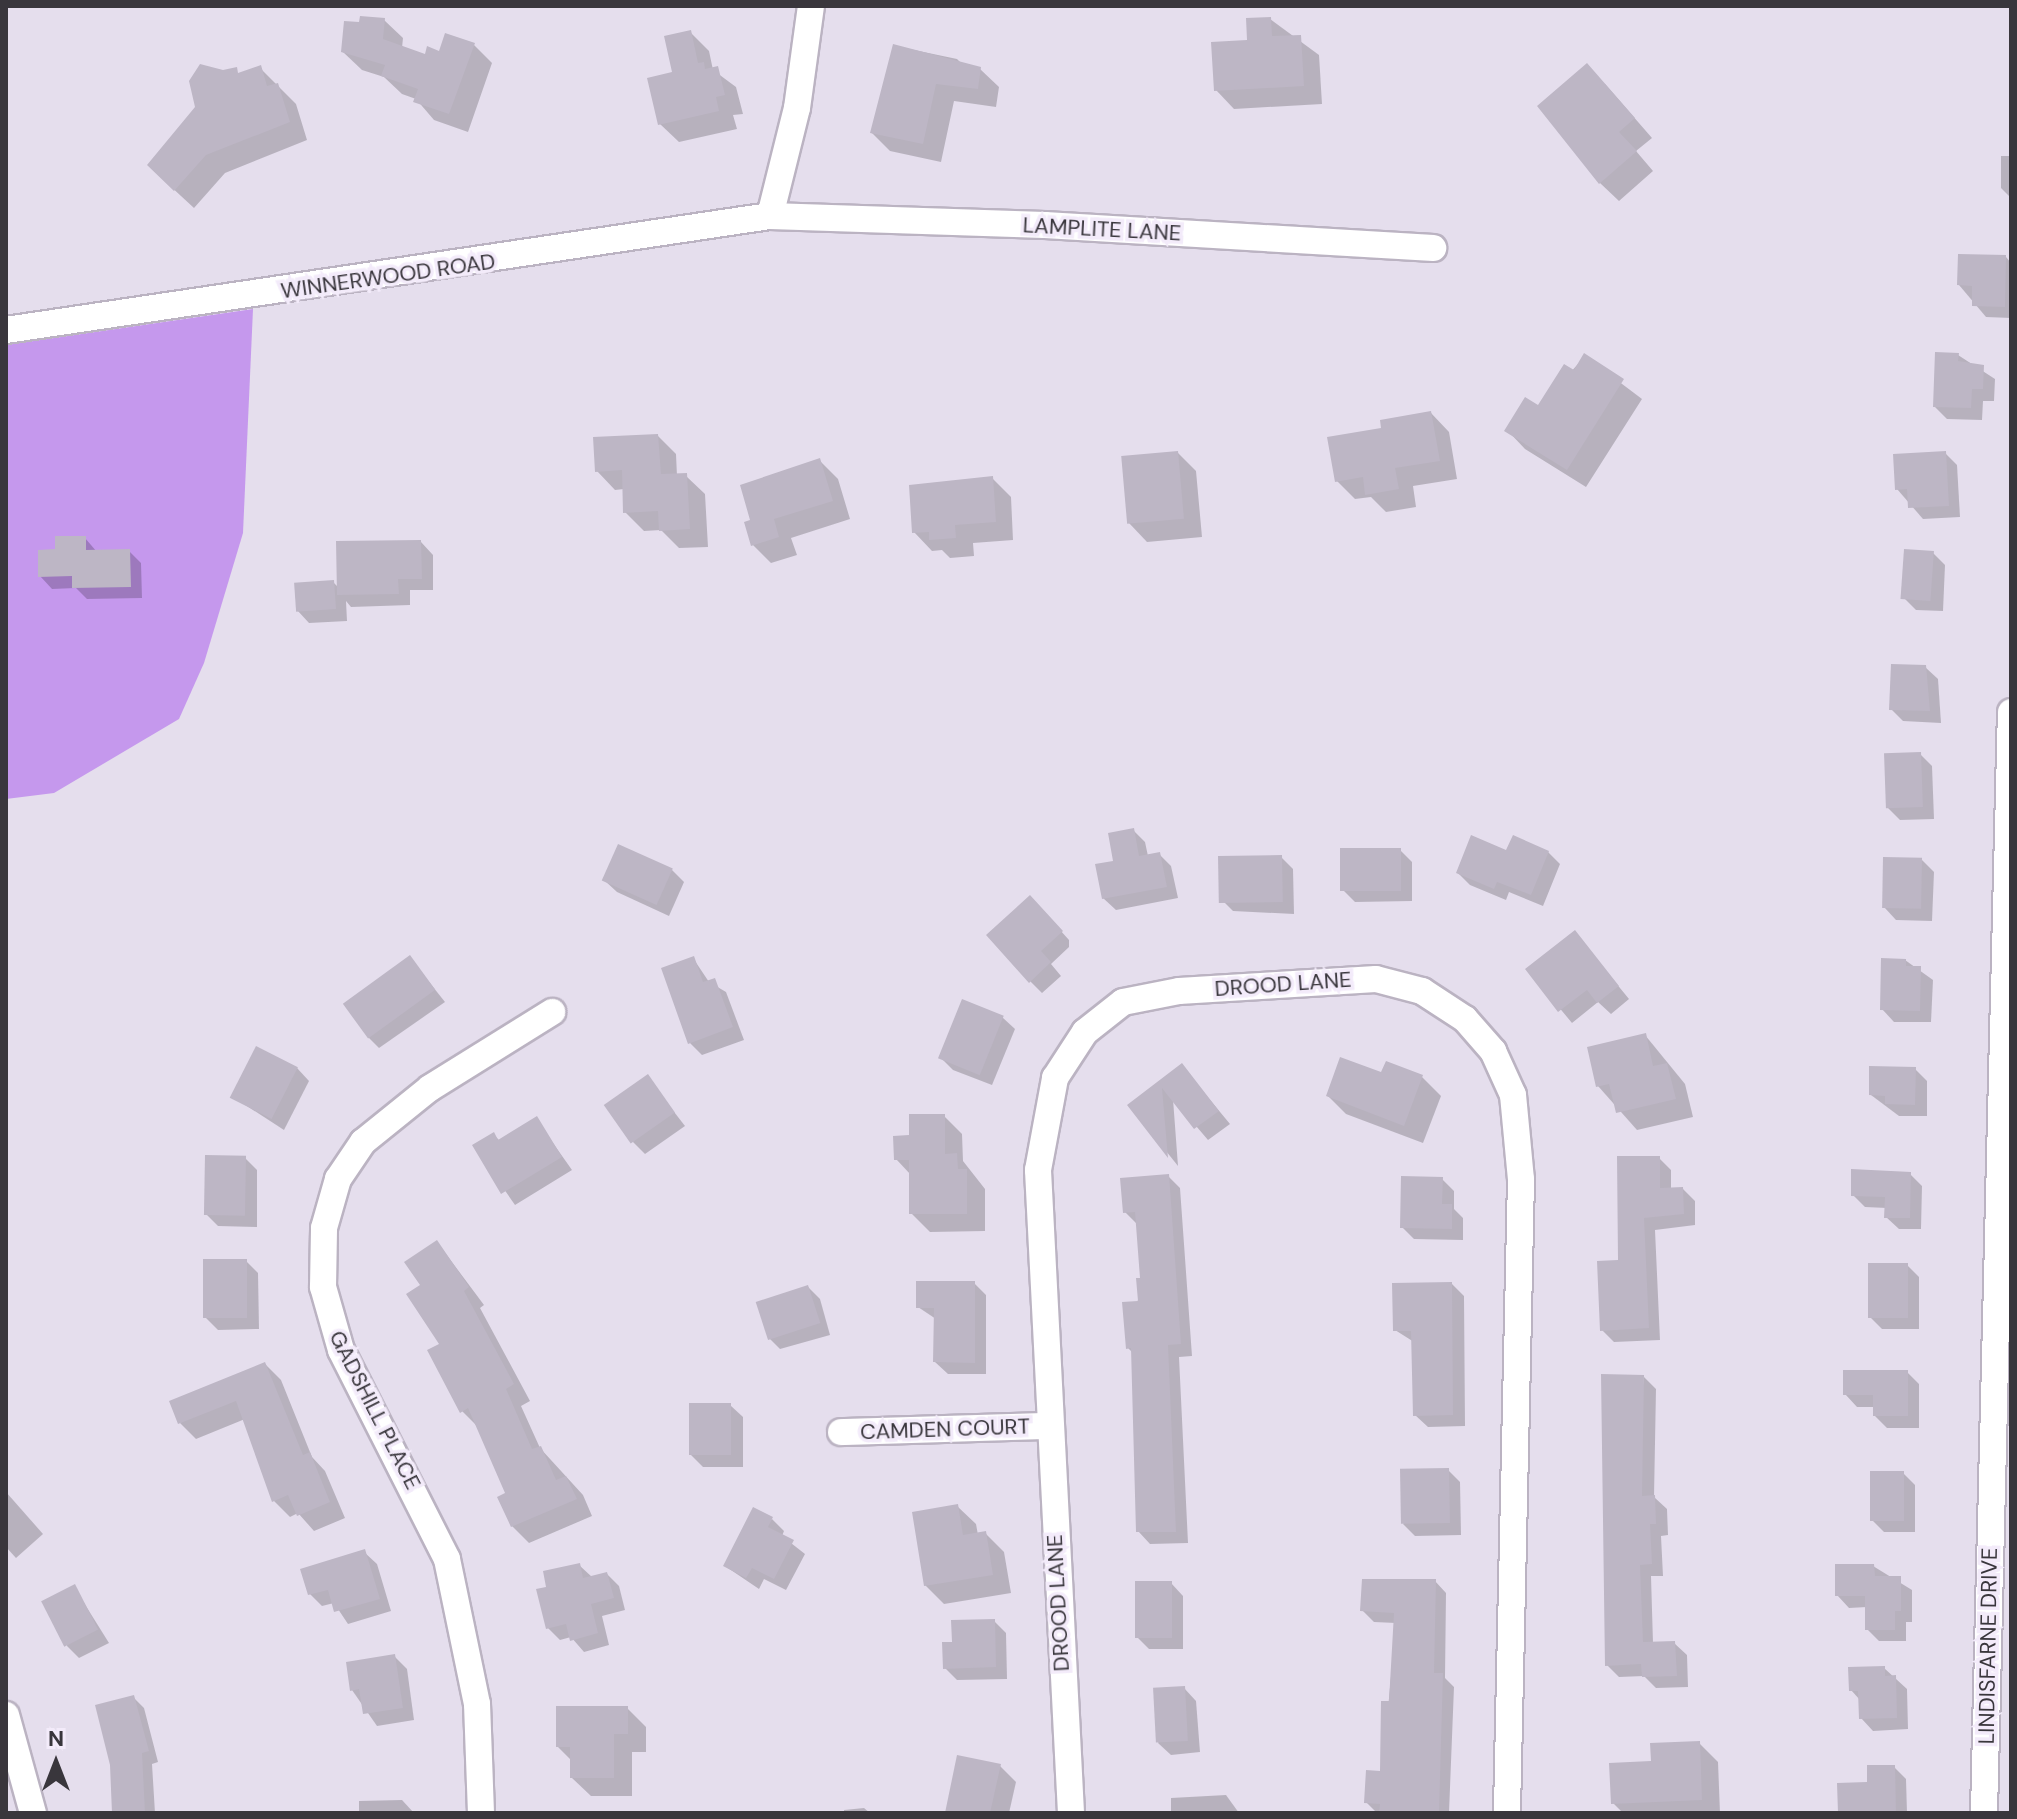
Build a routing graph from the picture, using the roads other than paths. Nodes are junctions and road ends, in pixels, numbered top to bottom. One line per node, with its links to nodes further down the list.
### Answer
1 (811, 6): 2 (street)
2 (770, 216): 3 (street, LAMPLITE LANE); 4 (street, WINNERWOOD ROAD)
3 (1433, 248)
4 (6, 330)
5 (2011, 712): 14 (street, LINDISFARNE DRIVE)
6 (552, 1012): 11 (street, GADSHILL PLACE)
7 (1048, 1426): 8 (street, CAMDEN COURT); 12 (street, DROOD LANE); 13 (street, DROOD LANE)
8 (841, 1432)
9 (6, 1715): 10 (street)
10 (33, 1813)
11 (481, 1813)
12 (1071, 1813)
13 (1507, 1813)
14 (1984, 1813)

